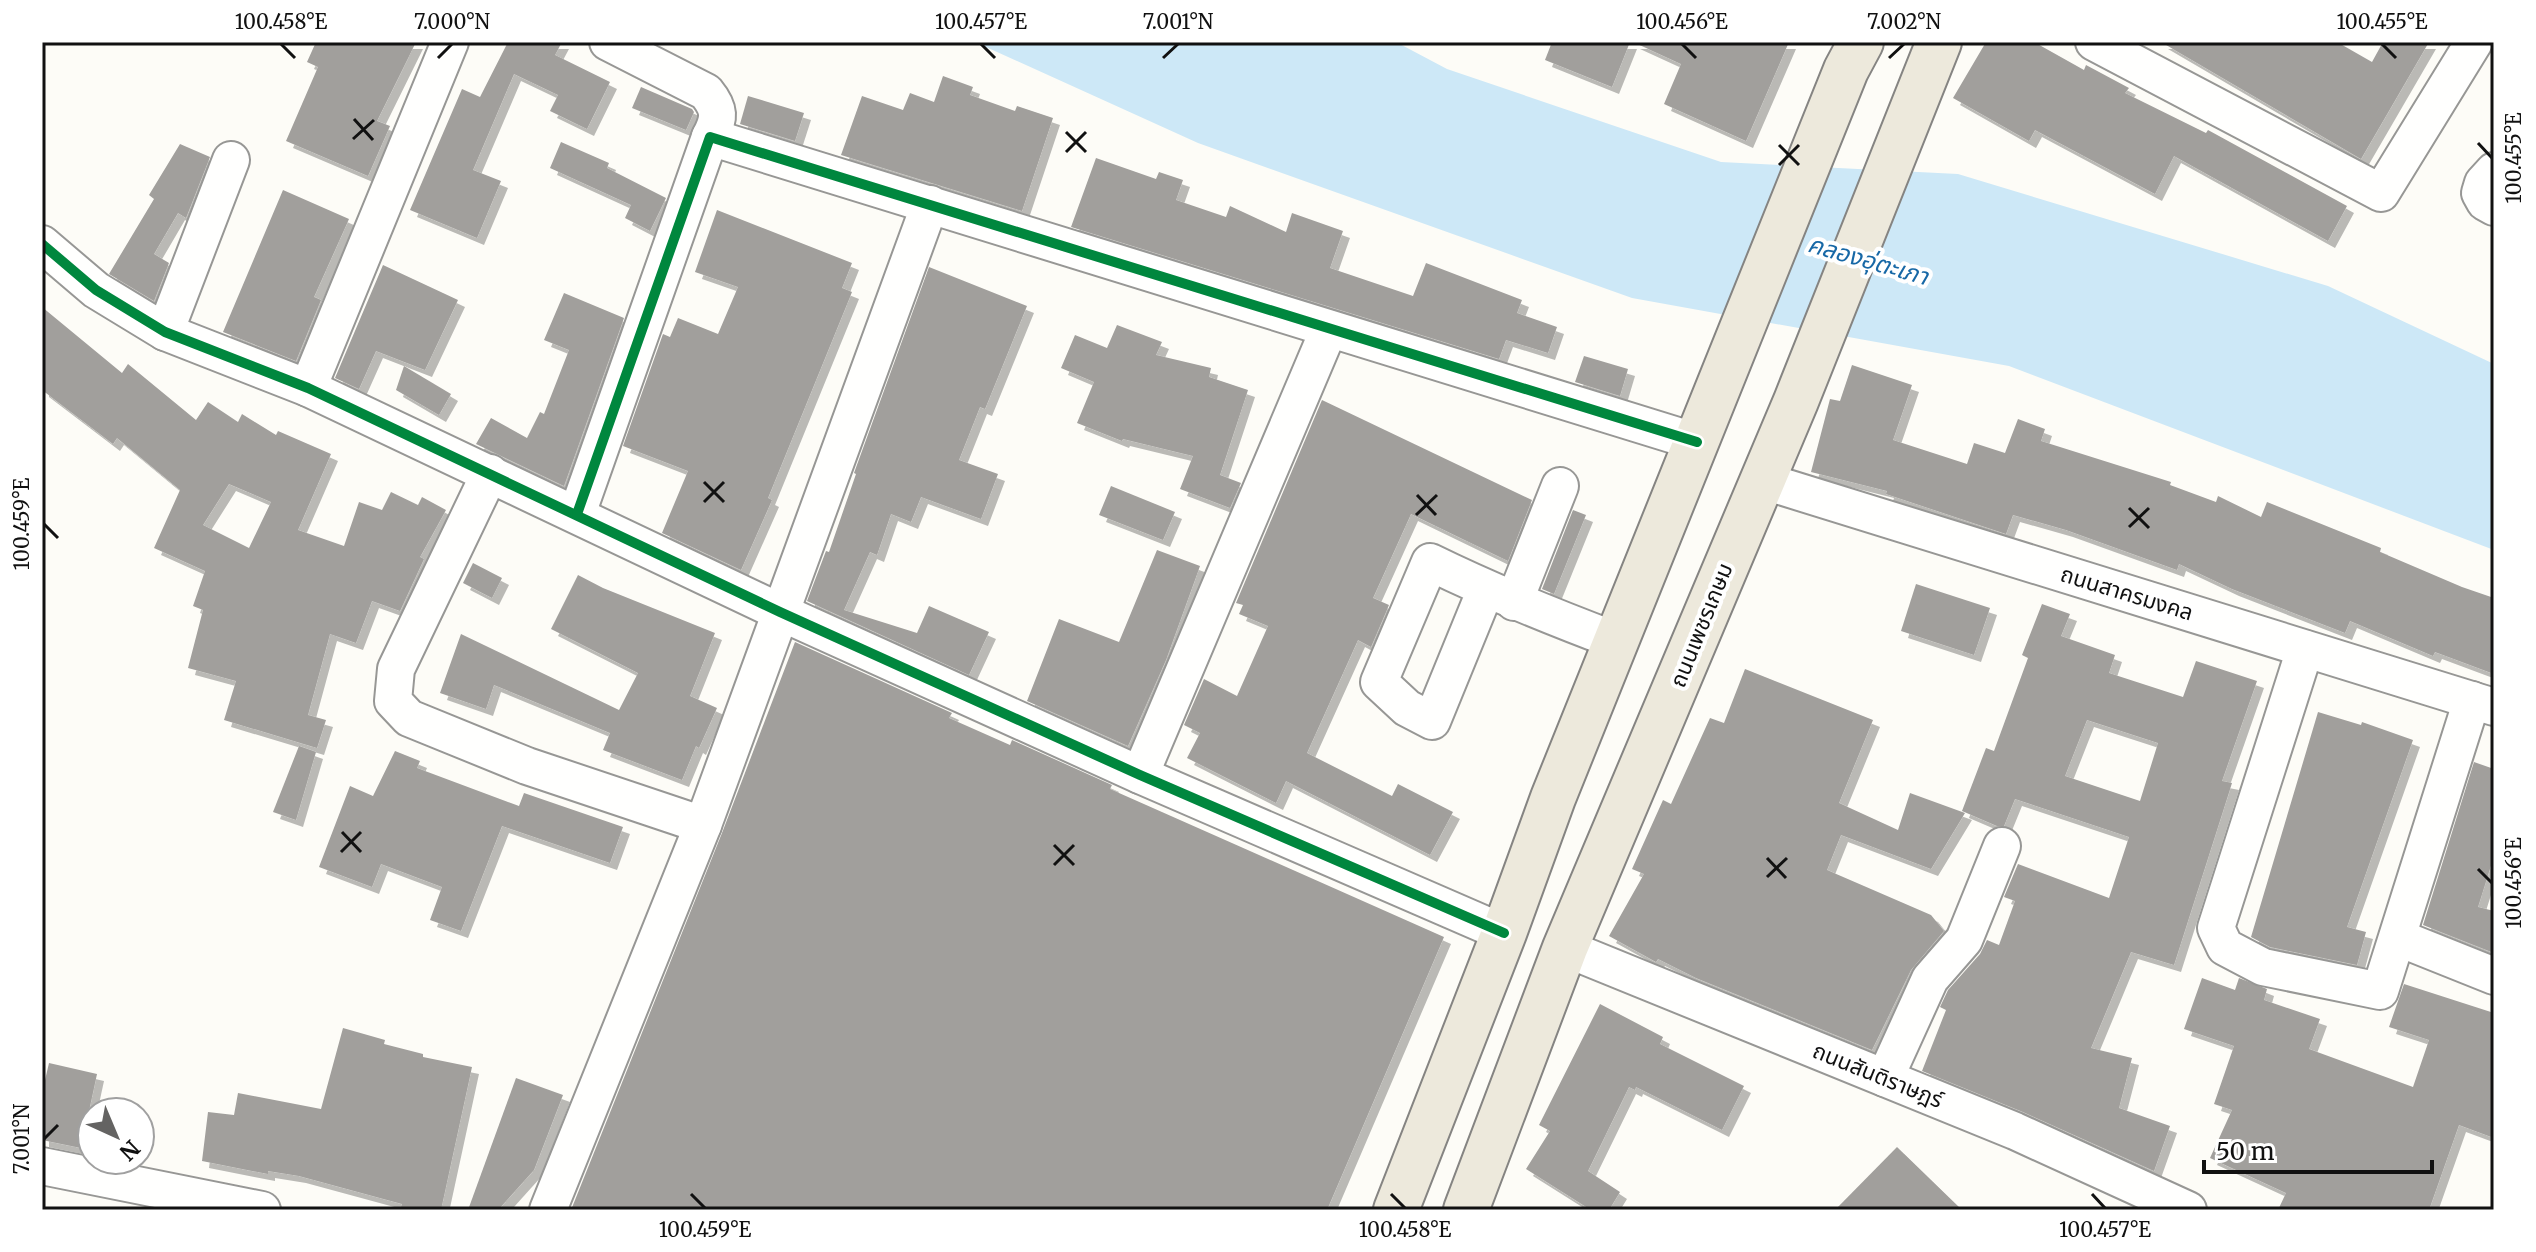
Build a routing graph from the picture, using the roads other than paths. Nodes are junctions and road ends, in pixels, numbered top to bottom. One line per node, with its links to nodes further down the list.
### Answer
1 (450, 42): 15 (street)
2 (608, 42): 7 (street)
3 (1939, 42): 18 (main road, ถนนเพชรเกษม)
4 (2094, 42): 5 (street)
5 (2474, 42)
6 (1855, 50): 16 (main road)
7 (710, 137): 10 (street); 20 (street)
8 (231, 160): 14 (street)
9 (2494, 171): 11 (street)
10 (930, 204): 13 (street); 21 (street)
11 (2494, 207)
12 (42, 244): 14 (street)
13 (1329, 329): 16 (street); 25 (street)
14 (165, 332): 15 (street)
15 (308, 388): 17 (street)
16 (1697, 442): 22 (main road)
17 (490, 473): 20 (street); 26 (street)
18 (1761, 480): 23 (street, ถนนสาครมงคล); 30 (main road, ถนนเพชรเกษม)
19 (1560, 486): 22 (street)
20 (577, 514): 21 (street)
21 (780, 612): 25 (street); 26 (street)
22 (1617, 641): 28 (main road)
23 (2305, 649): 24 (street, ถนนสาครมงคล); 29 (street)
24 (2483, 704): 29 (street)
25 (1140, 775): 28 (street)
26 (703, 825): 36 (street)
27 (2002, 846): 32 (street)
28 (1504, 933): 37 (main road)
29 (2399, 938): 31 (street)
30 (1565, 948): 32 (street, ถนนสันติราษฎร์); 38 (main road, ถนนเพชรเกษม)
31 (2494, 976)
32 (1885, 1078): 39 (street, ถนนสันติราษฎร์)
33 (42, 1166): 34 (street)
34 (178, 1202): 35 (street)
35 (262, 1210)
36 (548, 1210)
37 (1396, 1210)
38 (1466, 1210)
39 (2188, 1210)

